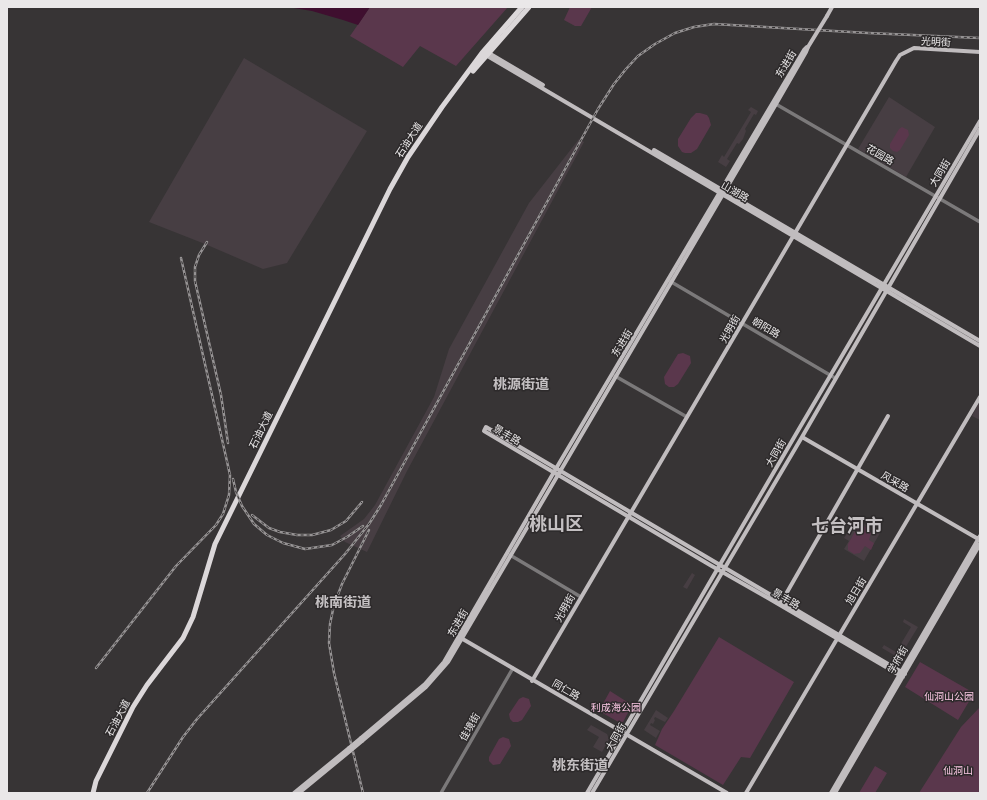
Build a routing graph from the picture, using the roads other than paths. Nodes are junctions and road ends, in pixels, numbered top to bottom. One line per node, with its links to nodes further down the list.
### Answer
1 (522, 7): 5 (highway, 石油大道)
2 (529, 7): 5 (highway, 石油大道)
3 (832, 7): 6 (main road, 东进街, bridge)
4 (980, 52): 9 (main road, 光明街)
5 (485, 53): 10 (main road, 山湖路); 44 (highway, 石油大道)
6 (774, 103): 9 (street, 花园路); 10 (main road, 东进街)
7 (980, 122): 11 (main road, 大同街)
8 (980, 129): 11 (main road, 大同街)
9 (847, 145): 11 (street, 花园路); 13 (main road, 光明街)
10 (722, 192): 13 (main road, 山湖路); 14 (main road, 东进街)
11 (938, 198): 12 (street, 花园路); 15 (main road, 大同街)
12 (980, 222)
13 (795, 234): 15 (main road, 山湖路); 16 (main road, 光明街)
14 (670, 280): 16 (street, 朝阳路); 20 (main road, 东进街); 27 (main road, 东进街)
15 (885, 287): 17 (main road, 山湖路); 18 (main road, 山湖路); 19 (main road, 大同街); 21 (main road, 大同街)
16 (742, 323): 19 (street, 朝阳路); 24 (main road, 光明街)
17 (980, 341)
18 (980, 346)
19 (830, 375): 21 (street, 朝阳路); 33 (main road, 大同街)
20 (615, 376): 24 (street); 27 (main road, 东进街)
21 (835, 378): 25 (main road, 大同街)
22 (980, 397): 28 (main road, 旭日街)
23 (888, 416): 26 (main road)
24 (687, 417): 29 (main road, 光明街)
25 (802, 437): 26 (main road, 风采路); 33 (main road, 大同街)
26 (858, 470): 28 (main road, 风采路); 36 (main road)
27 (557, 471): 27 (main road, 景丰路); 29 (main road, 景丰路); 32 (main road, 东进街); 38 (main road, 东进街)
28 (917, 504): 30 (main road, 风采路); 37 (main road, 旭日街)
29 (630, 515): 33 (main road, 景丰路); 34 (main road, 景丰路); 35 (main road, 光明街)
30 (979, 538): 40 (main road, 学府街)
31 (980, 544): 40 (main road, 学府街)
32 (510, 556): 35 (street); 38 (main road, 东进街)
33 (723, 565): 34 (main road, 大同街); 36 (main road, 景丰路)
34 (720, 571): 37 (main road, 景丰路); 42 (main road, 大同街)
35 (581, 597): 41 (main road, 光明街)
36 (782, 601): 37 (main road, 景丰路)
37 (838, 637): 40 (main road, 景丰路); 51 (main road, 旭日街)
38 (460, 639): 39 (main road, 同仁路); 43 (main road, 东进街, bridge)
39 (513, 669): 41 (main road, 同仁路); 47 (street, 佳境街)
40 (902, 674): 52 (main road, 学府街); 53 (main road, 学府街)
41 (532, 680): 42 (main road, 同仁路)
42 (624, 734): 48 (main road, 大同街); 49 (main road, 大同街); 50 (main road, 同仁路)
43 (349, 750): 45 (main road, 东进街); 46 (main road, 东进街)
44 (93, 793)
45 (294, 793)
46 (300, 793)
47 (441, 793)
48 (587, 793)
49 (592, 793)
50 (726, 793)
51 (746, 793)
52 (831, 793)
53 (836, 793)

